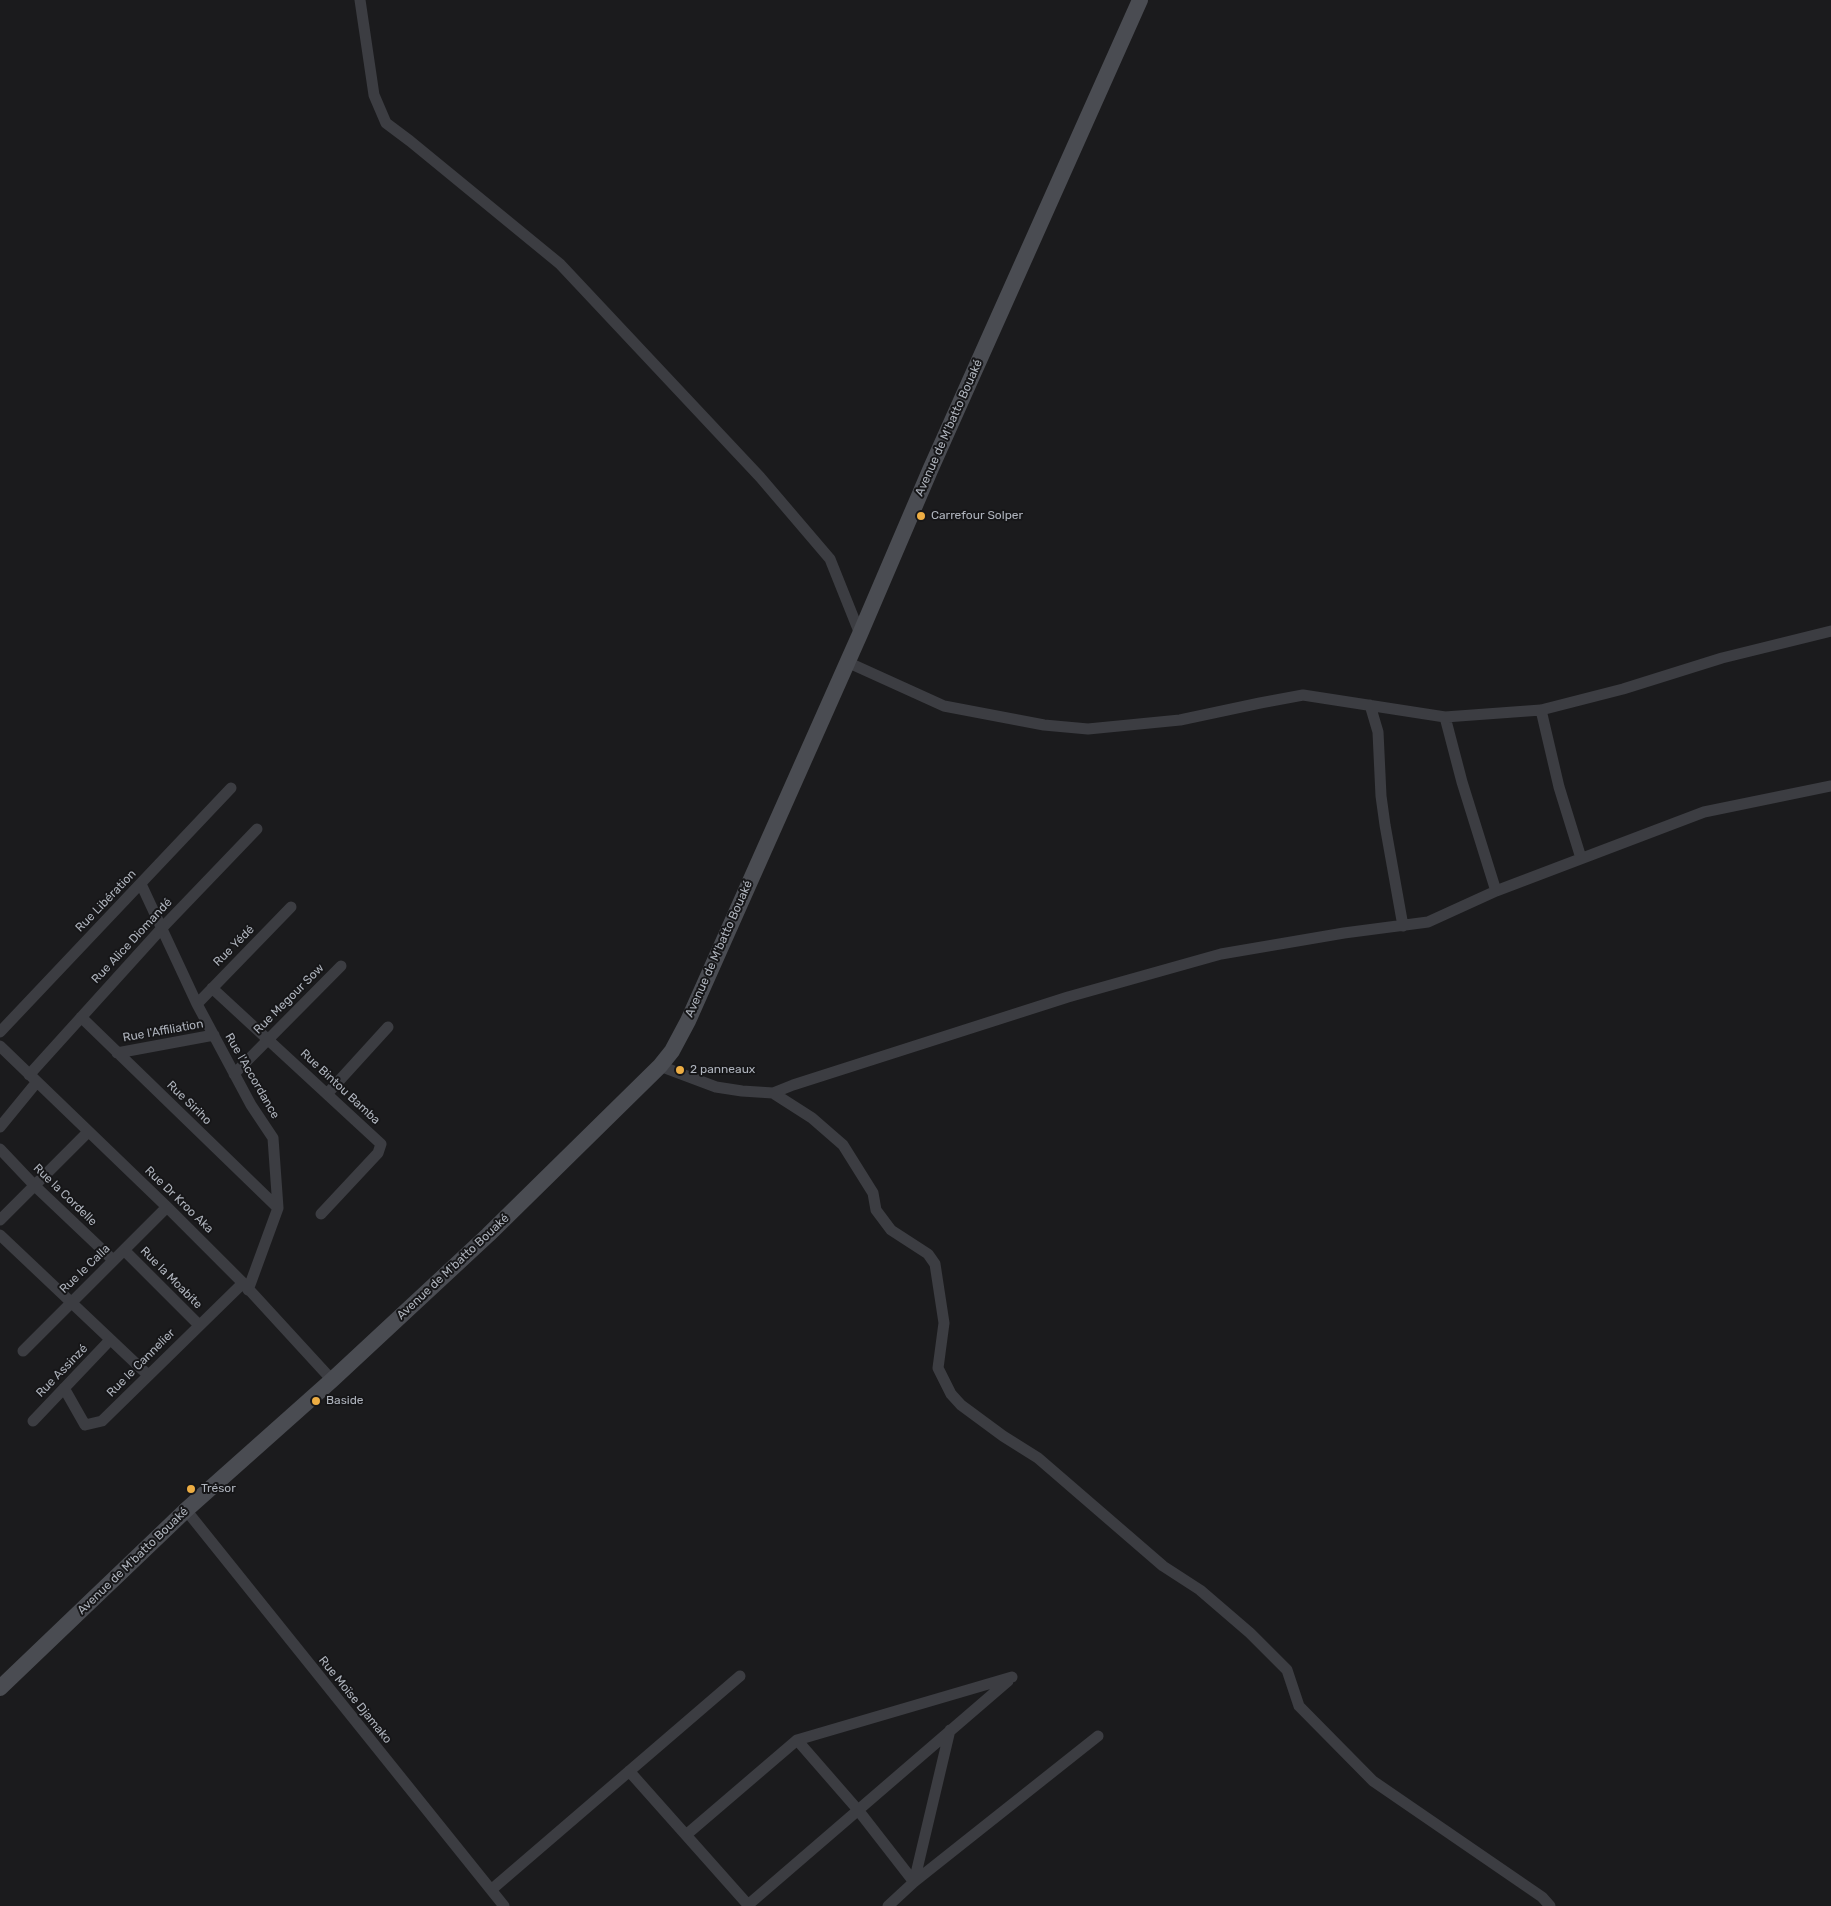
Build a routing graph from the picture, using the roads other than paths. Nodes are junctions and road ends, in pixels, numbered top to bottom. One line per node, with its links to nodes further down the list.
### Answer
1 (360, 0): 4 (street)
2 (1140, 0): 4 (street, Avenue de M'batto Bouaké)
3 (1831, 631): 7 (street)
4 (860, 634): 5 (street, Avenue de M'batto Bouaké)
5 (847, 662): 6 (street); 28 (street, Avenue de M'batto Bouaké)
6 (1370, 705): 8 (street); 16 (street)
7 (1541, 710): 8 (street); 12 (street)
8 (1445, 717): 14 (street)
9 (1831, 786): 12 (street)
10 (231, 788): 13 (street, Rue Libération)
11 (257, 829): 17 (street, Rue Alice Diomandé)
12 (1581, 858): 14 (street)
13 (142, 884): 17 (street, Rue l'Accordance); 23 (street, Rue Libération)
14 (1496, 890): 16 (street)
15 (291, 907): 19 (street, Rue Yédé)
16 (1403, 926): 31 (street)
17 (162, 928): 20 (street, Rue l'Accordance); 21 (street, Rue Alice Diomandé)
18 (341, 966): 25 (street, Rue Megour Sow)
19 (212, 988): 20 (street, Rue Yédé); 25 (street, Rue Bintou Bamba)
20 (196, 1004): 24 (street, Rue l'Accordance)
21 (80, 1017): 27 (street, Rue Siriho); 30 (street, Rue Alice Diomandé)
22 (388, 1027): 32 (street)
23 (0, 1032)
24 (214, 1035): 27 (street, Rue l'Affiliation); 29 (street, Rue l'Accordance)
25 (268, 1039): 29 (street, Rue Megour Sow); 32 (street, Rue Bintou Bamba)
26 (0, 1046): 30 (street, Rue Dr Kroo Aka)
27 (117, 1053): 38 (street, Rue Siriho)
28 (660, 1066): 31 (street); 50 (street, Avenue de M'batto Bouaké)
29 (234, 1074): 38 (street, Rue l'Accordance)
30 (32, 1079): 33 (street, Rue Alice Diomandé); 34 (street, Rue Dr Kroo Aka)
31 (773, 1093): 67 (street)
32 (327, 1094): 39 (street, Rue Bintou Bamba)
33 (0, 1127)
34 (88, 1132): 36 (street); 37 (street, Rue Dr Kroo Aka)
35 (0, 1149): 36 (street, Rue la Cordelle)
36 (35, 1186): 40 (street); 43 (street, Rue la Cordelle)
37 (167, 1207): 42 (street, Rue le Calla); 44 (street, Rue Dr Kroo Aka)
38 (278, 1208): 44 (street, Rue l'Accordance)
39 (321, 1214)
40 (0, 1220)
41 (0, 1235): 45 (street)
42 (124, 1250): 43 (street, Rue le Calla); 46 (street, Rue la Moabite)
43 (113, 1260): 45 (street, Rue le Calla)
44 (245, 1287): 46 (street, Rue le Cannelier); 50 (street, Rue Dr Kroo Aka)
45 (71, 1302): 47 (street); 48 (street, Rue le Calla)
46 (199, 1325): 49 (street, Rue le Cannelier)
47 (110, 1340): 49 (street); 51 (street, Rue Assinzé)
48 (23, 1351)
49 (148, 1375): 51 (street, Rue le Cannelier)
50 (332, 1380): 53 (street, Avenue de M'batto Bouaké)
51 (64, 1388): 52 (street, Rue Assinzé)
52 (33, 1421)
53 (186, 1510): 55 (street, Avenue de M'batto Bouaké); 63 (street, Rue Moïse Djamako)
54 (740, 1676): 59 (street)
55 (0, 1688)
56 (950, 1730): 58 (street); 60 (street); 62 (street)
57 (1098, 1736): 62 (street)
58 (798, 1740): 60 (street); 61 (street)
59 (629, 1771): 61 (street); 63 (street)
60 (858, 1810): 62 (street); 65 (street)
61 (686, 1835): 65 (street)
62 (914, 1882): 66 (street)
63 (491, 1890): 64 (street, Rue Moïse Djamako)
64 (504, 1906)
65 (748, 1906)
66 (888, 1906)
67 (1550, 1906)

